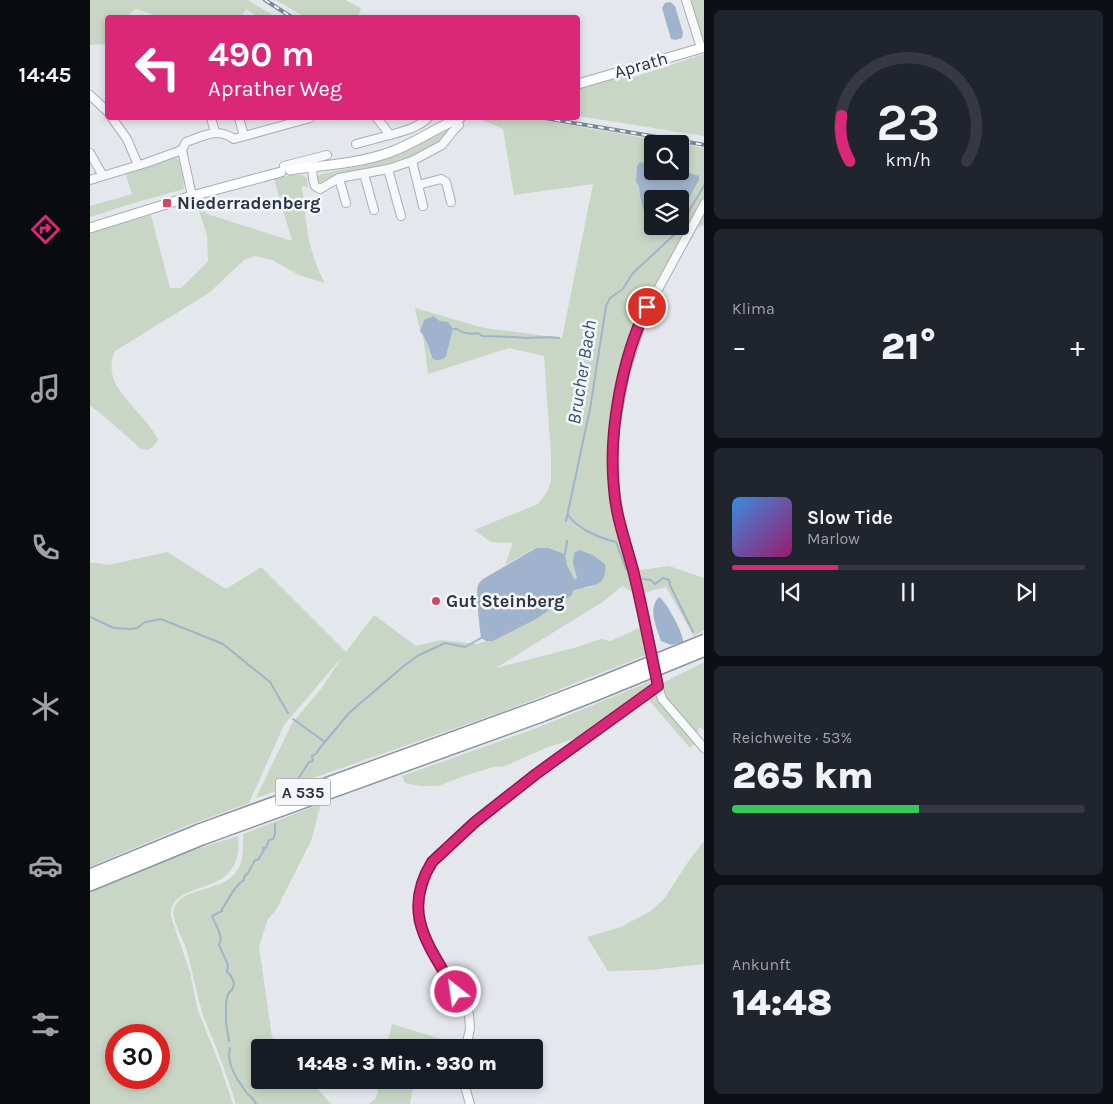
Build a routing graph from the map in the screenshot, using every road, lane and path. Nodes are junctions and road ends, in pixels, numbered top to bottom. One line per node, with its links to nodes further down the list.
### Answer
1 (686, 0): 2 (street)
2 (703, 47): 3 (main road, Aprath)
3 (580, 83)
4 (90, 95): 5 (street)
5 (105, 109)
6 (113, 120): 21 (street)
7 (212, 120): 13 (street)
8 (240, 120): 15 (street)
9 (303, 120): 15 (street)
10 (379, 120): 14 (street)
11 (426, 120): 14 (street)
12 (460, 121): 20 (street); 23 (main road)
13 (216, 132): 15 (street); 17 (street)
14 (390, 135): 16 (street)
15 (244, 136)
16 (356, 144)
17 (182, 150): 21 (street); 30 (street)
18 (90, 154): 26 (street)
19 (327, 155): 22 (street)
20 (412, 161): 24 (street); 29 (street)
21 (138, 165): 26 (street)
22 (286, 167): 23 (main road); 30 (main road)
23 (312, 167): 27 (street)
24 (388, 169): 25 (street); 36 (street)
25 (364, 174): 27 (street); 35 (street)
26 (103, 176): 28 (street)
27 (339, 178): 32 (street)
28 (90, 180)
29 (418, 185): 31 (street); 34 (street)
30 (192, 196): 37 (main road)
31 (451, 202)
32 (346, 203)
33 (704, 203): 40 (street)
34 (423, 206)
35 (374, 210)
36 (401, 216)
37 (90, 228)
38 (704, 640): 41 (highway, A 535, bridge)
39 (704, 650): 41 (highway, A 535, bridge)
40 (658, 686): 42 (street); 46 (street)
41 (594, 690): 43 (highway, A 535)
42 (704, 749)
43 (201, 834): 44 (highway, A 535); 45 (highway, A 535)
44 (90, 875)
45 (90, 885)
46 (468, 1039)
47 (466, 1089): 48 (street)
48 (470, 1104)

